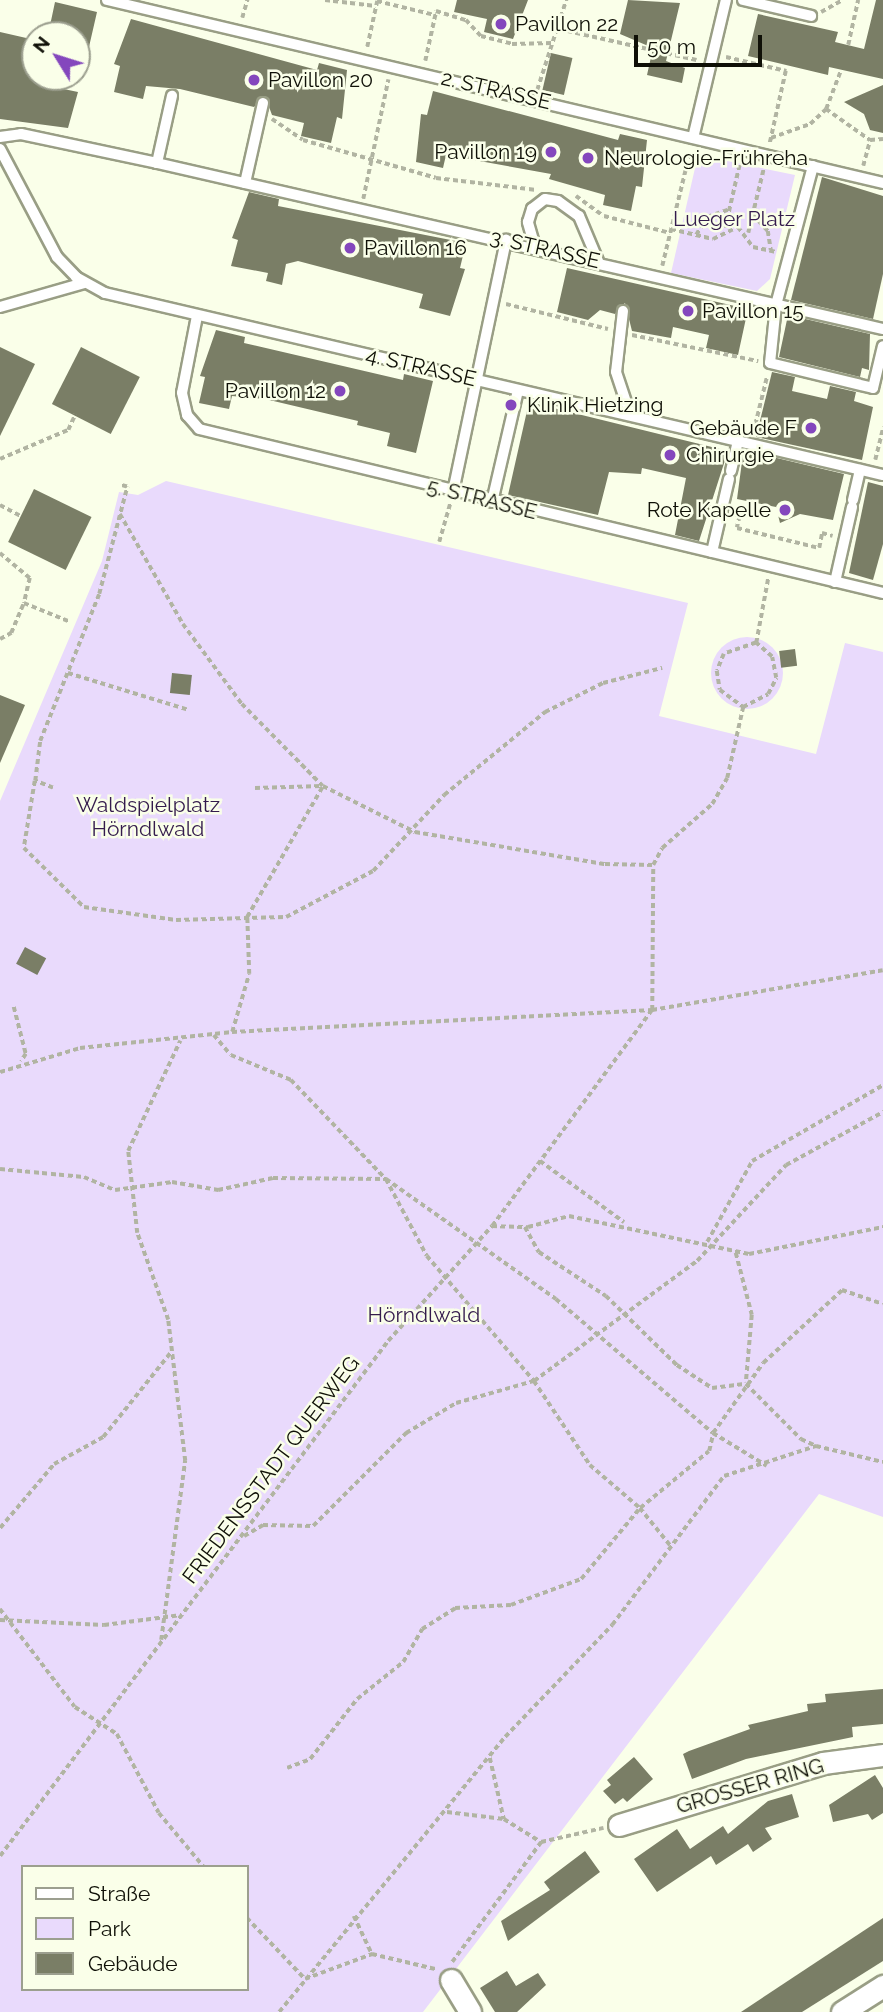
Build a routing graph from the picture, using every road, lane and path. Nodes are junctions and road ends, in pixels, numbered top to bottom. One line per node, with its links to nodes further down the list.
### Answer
1 (107, 0): 13 (lane, 2. STRASSE)
2 (247, 0): 13 (path)
3 (325, 0): 9 (path)
4 (566, 0): 12 (path)
5 (726, 0): 16 (lane)
6 (743, 0): 11 (lane)
7 (843, 0): 11 (path)
8 (858, 0): 15 (path)
9 (376, 6): 10 (path); 17 (path)
10 (435, 15): 14 (path); 22 (path)
11 (811, 16)
12 (559, 29): 14 (path); 16 (path)
13 (239, 32): 17 (lane, 2. STRASSE)
14 (552, 43): 24 (path)
15 (848, 45)
16 (712, 58): 21 (path); 29 (lane)
17 (363, 62): 19 (lane, 2. STRASSE)
18 (788, 65): 21 (path)
19 (390, 69): 22 (lane, 2. STRASSE); 36 (path)
20 (841, 70): 26 (path)
21 (786, 71): 30 (path)
22 (421, 74): 24 (lane, 2. STRASSE)
23 (172, 96): 37 (lane)
24 (535, 99): 29 (lane, 2. STRASSE)
25 (263, 103): 27 (lane)
26 (826, 109): 30 (path); 32 (path)
27 (261, 116): 36 (path); 40 (lane)
28 (0, 137): 37 (lane, 3. STRASSE)
29 (693, 138): 34 (lane, 2. STRASSE); 48 (path)
30 (771, 138): 35 (path)
31 (883, 139): 32 (path)
32 (870, 140): 39 (path)
33 (0, 149): 57 (lane)
34 (743, 150): 35 (lane, 2. STRASSE); 45 (path)
35 (766, 155): 38 (lane, 2. STRASSE); 46 (path)
36 (371, 158): 42 (path); 44 (path)
37 (157, 163): 40 (lane, 3. STRASSE)
38 (813, 166): 39 (lane, 2. STRASSE); 54 (lane)
39 (861, 177): 41 (lane, 2. STRASSE)
40 (245, 183): 44 (lane, 3. STRASSE)
41 (883, 183)
42 (545, 199): 43 (lane); 52 (lane)
43 (567, 206): 48 (path); 55 (lane)
44 (361, 208): 51 (lane, 3. STRASSE)
45 (730, 209): 47 (path); 50 (path)
46 (753, 215): 49 (path); 53 (path)
47 (726, 228): 49 (path); 50 (path)
48 (671, 231): 50 (path); 56 (path)
49 (748, 233): 53 (path)
50 (696, 235)
51 (506, 240): 52 (lane, 3. STRASSE); 58 (lane)
52 (535, 247): 55 (lane, 3. STRASSE)
53 (771, 251): 54 (path)
54 (789, 255): 59 (lane)
55 (597, 261): 56 (lane, 3. STRASSE)
56 (660, 275): 59 (lane, 3. STRASSE)
57 (84, 283): 60 (lane); 62 (lane, 4. STRASSE)
58 (494, 302): 64 (path); 67 (lane)
59 (776, 305): 63 (lane, 3. STRASSE); 66 (lane)
60 (0, 307)
61 (623, 311): 64 (lane)
62 (197, 316): 67 (lane, 4. STRASSE); 78 (lane, 5. STRASSE)
63 (883, 329)
64 (619, 332): 66 (path); 69 (lane)
65 (883, 346): 66 (lane)
66 (770, 363): 73 (path)
67 (478, 380): 68 (lane, 4. STRASSE); 78 (lane)
68 (518, 390): 69 (lane, 4. STRASSE); 79 (lane)
69 (630, 414): 72 (lane, 4. STRASSE)
70 (75, 415): 74 (path)
71 (883, 427): 76 (path)
72 (738, 440): 73 (lane, 4. STRASSE); 81 (lane)
73 (751, 444): 75 (lane, 4. STRASSE)
74 (0, 459)
75 (860, 470): 76 (lane, 4. STRASSE); 84 (lane)
76 (878, 474)
77 (120, 485): 82 (path)
78 (453, 492): 79 (lane, 5. STRASSE); 85 (path)
79 (492, 502): 86 (lane, 5. STRASSE)
80 (0, 505): 83 (path)
81 (722, 511): 84 (path); 86 (lane)
82 (120, 514): 96 (path); 100 (path)
83 (21, 516)
84 (845, 539): 89 (lane)
85 (439, 542)
86 (712, 552): 88 (lane, 5. STRASSE)
87 (0, 553): 91 (path)
88 (771, 566): 89 (lane, 5. STRASSE); 94 (path)
89 (835, 582): 90 (lane, 5. STRASSE)
90 (883, 593)
91 (24, 603): 92 (path); 93 (path)
92 (68, 621)
93 (0, 639)
94 (756, 643): 97 (path); 97 (path)
95 (662, 668): 103 (path)
96 (68, 674): 98 (path); 99 (path)
97 (743, 707): 104 (path)
98 (189, 710)
99 (35, 781): 101 (path); 105 (path)
100 (323, 786): 102 (path); 103 (path); 105 (path)
101 (53, 788)
102 (255, 788)
103 (415, 832): 104 (path); 105 (path)
104 (653, 865): 108 (path)
105 (247, 917): 109 (path)
106 (883, 970): 108 (path)
107 (14, 1007): 112 (path)
108 (652, 1010): 109 (path); 116 (path, FRIEDENSSTADT QUERWEG)
109 (232, 1032): 110 (path)
110 (214, 1035): 111 (path); 118 (path)
111 (180, 1041): 112 (path); 119 (path)
112 (21, 1062): 113 (path)
113 (0, 1072)
114 (883, 1085): 125 (path)
115 (883, 1112): 125 (path)
116 (540, 1161): 120 (path); 121 (path, FRIEDENSSTADT QUERWEG)
117 (0, 1169): 119 (path)
118 (386, 1180): 119 (path); 124 (path); 127 (path)
119 (133, 1190): 131 (path)
120 (626, 1224): 122 (path); 125 (path)
121 (492, 1226): 122 (path); 124 (path, FRIEDENSSTADT QUERWEG)
122 (525, 1227): 129 (path)
123 (883, 1227): 126 (path)
124 (476, 1244): 127 (path, FRIEDENSSTADT QUERWEG); 130 (path)
125 (705, 1247): 126 (path); 129 (path)
126 (736, 1253): 133 (path)
127 (444, 1278): 132 (path); 140 (path, FRIEDENSSTADT QUERWEG)
128 (883, 1304): 133 (path)
129 (623, 1314): 130 (path); 133 (path)
130 (598, 1332): 132 (path); 134 (path)
131 (172, 1352): 139 (path); 144 (path)
132 (534, 1381): 138 (path); 140 (path)
133 (746, 1384): 134 (path); 135 (path)
134 (713, 1433): 137 (path); 138 (path)
135 (816, 1446): 136 (path); 137 (path)
136 (883, 1462)
137 (767, 1466): 141 (path)
138 (640, 1507): 141 (path); 151 (path)
139 (0, 1528)
140 (241, 1538): 143 (path, FRIEDENSSTADT QUERWEG)
141 (670, 1545): 150 (path)
142 (0, 1609): 146 (path)
143 (181, 1615): 144 (path); 147 (path, FRIEDENSSTADT QUERWEG)
144 (163, 1617): 146 (path); 147 (path)
145 (0, 1620): 146 (path)
146 (10, 1622): 148 (path)
147 (160, 1642): 148 (path, FRIEDENSSTADT QUERWEG)
148 (97, 1726): 156 (path, FRIEDENSSTADT QUERWEG); 157 (path)
149 (883, 1755): 154 (street, GROSSER RING)
150 (490, 1758): 152 (path); 153 (path)
151 (288, 1768)
152 (447, 1812): 153 (path); 158 (path)
153 (504, 1819): 155 (path)
154 (619, 1825): 155 (path)
155 (541, 1842): 161 (path)
156 (0, 1856)
157 (202, 1865)
158 (355, 1916): 160 (path); 162 (path)
159 (248, 1919): 162 (path)
160 (372, 1954): 161 (path); 162 (path)
161 (448, 1976): 165 (street)
162 (304, 1979): 164 (path)
163 (883, 1986): 166 (street)
164 (279, 2012)
165 (470, 2012)
166 (842, 2012)

